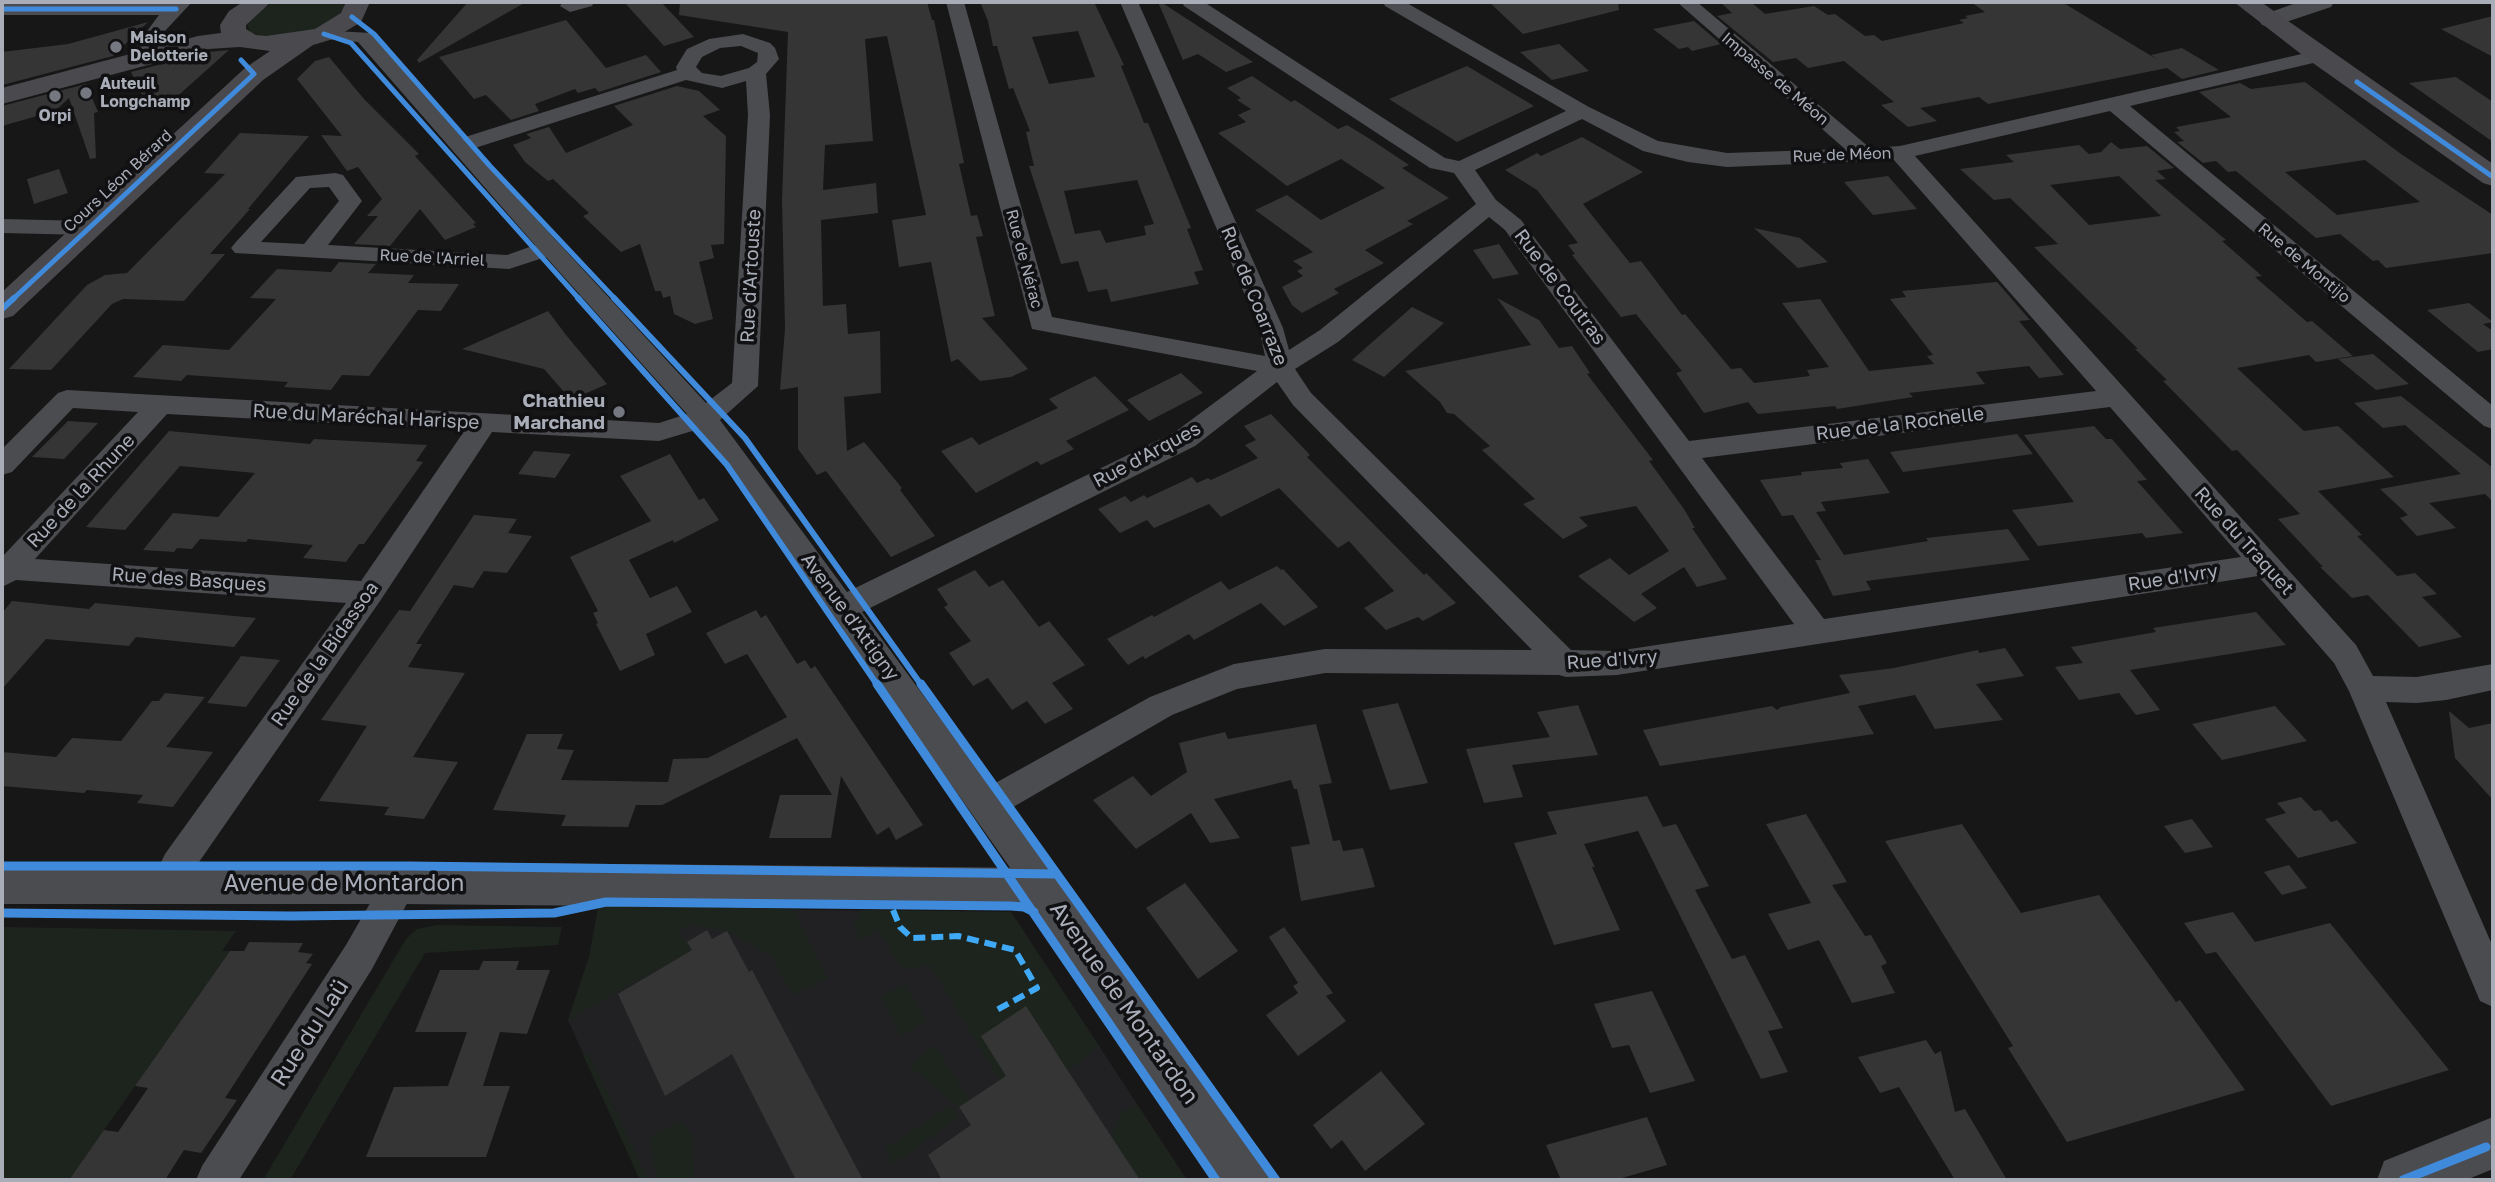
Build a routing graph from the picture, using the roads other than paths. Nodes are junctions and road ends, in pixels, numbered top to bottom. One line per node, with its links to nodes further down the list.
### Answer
1 (955, 2): 35 (street, Rue de Nérac)
2 (1129, 2): 35 (street, Rue de Coarraze)
3 (1191, 2): 27 (street)
4 (1392, 2): 22 (street, Rue de Méon)
5 (1686, 2): 26 (street, Impasse de Méon)
6 (2246, 2): 12 (main road)
7 (2322, 2): 12 (street)
8 (364, 4): 13 (main road, Cours Léon Bérard)
9 (179, 5): 10 (street); 15 (street)
10 (2, 9)
11 (249, 18): 13 (main road); 15 (main road); 18 (main road)
12 (2271, 20): 14 (main road)
13 (314, 37): 18 (main road, Cours Léon Bérard); 24 (street, Avenue d'Attigny)
14 (2319, 56): 21 (street, Rue de Méon); 28 (main road)
15 (138, 58): 20 (main road)
16 (756, 72): 17 (street, Rue d'Artouste); 19 (street); 23 (street, Rue d'Artouste)
17 (689, 73): 19 (street); 24 (street)
18 (254, 74): 31 (main road, Cours Léon Bérard)
19 (722, 82): 23 (street)
20 (2, 96)
21 (2116, 105): 25 (street, Rue de Méon); 39 (street, Rue de Montijo)
22 (1582, 111): 26 (street, Rue de Méon); 27 (street)
23 (759, 115): 38 (street, Rue d'Artouste)
24 (458, 146): 32 (street, Avenue d'Attigny)
25 (1900, 153): 26 (street, Rue de Méon); 36 (street, Rue du Traquet)
26 (1865, 155)
27 (1462, 168): 29 (street, Rue de Coutras)
28 (2493, 177)
29 (1488, 205): 35 (street, Rue d'Arques); 41 (street, Rue de Coutras)
30 (2, 226): 31 (street)
31 (88, 228): 34 (main road, Cours Léon Bérard)
32 (550, 247): 33 (street, Rue de l'Arriel); 38 (street, Avenue d'Attigny)
33 (311, 251)
34 (2, 309)
35 (1280, 367): 46 (street, Rue d'Arques); 48 (street, Rue de Coarraze)
36 (2117, 397): 41 (street, Rue de la Rochelle); 43 (street, Rue du Traquet)
37 (160, 405): 40 (street, Rue du Maréchal Harispe); 42 (street, Rue du Maréchal Harispe); 44 (street, Rue de la Rhune)
38 (705, 418): 40 (street, Rue du Maréchal Harispe); 46 (street, Avenue d'Attigny)
39 (2493, 421)
40 (483, 424): 45 (street, Rue de la Bidassoa)
41 (1683, 452): 47 (street, Rue de Coutras)
42 (2, 465)
43 (2265, 564): 47 (street, Rue d'Ivry); 50 (street, Rue du Traquet)
44 (6, 572): 45 (street, Rue des Basques)
45 (369, 593): 54 (street, Rue de la Bidassoa)
46 (844, 607): 51 (street, Avenue d'Attigny)
47 (1818, 634): 48 (street, Rue d'Ivry)
48 (1566, 665): 51 (street, Rue d'Ivry)
49 (2493, 677): 50 (street)
50 (2364, 688): 56 (street, Rue du Traquet)
51 (985, 806): 55 (street, Avenue d'Attigny)
52 (2, 883): 54 (street, Avenue de Montardon)
53 (400, 883): 54 (street, Avenue de Montardon); 55 (street, Avenue de Montardon); 58 (street, Rue du Laü)
54 (168, 885)
55 (1045, 889): 59 (street, Avenue de Montardon)
56 (2493, 989)
57 (2493, 1143): 60 (street)
58 (216, 1180)
59 (1248, 1180)
60 (2403, 1180)

